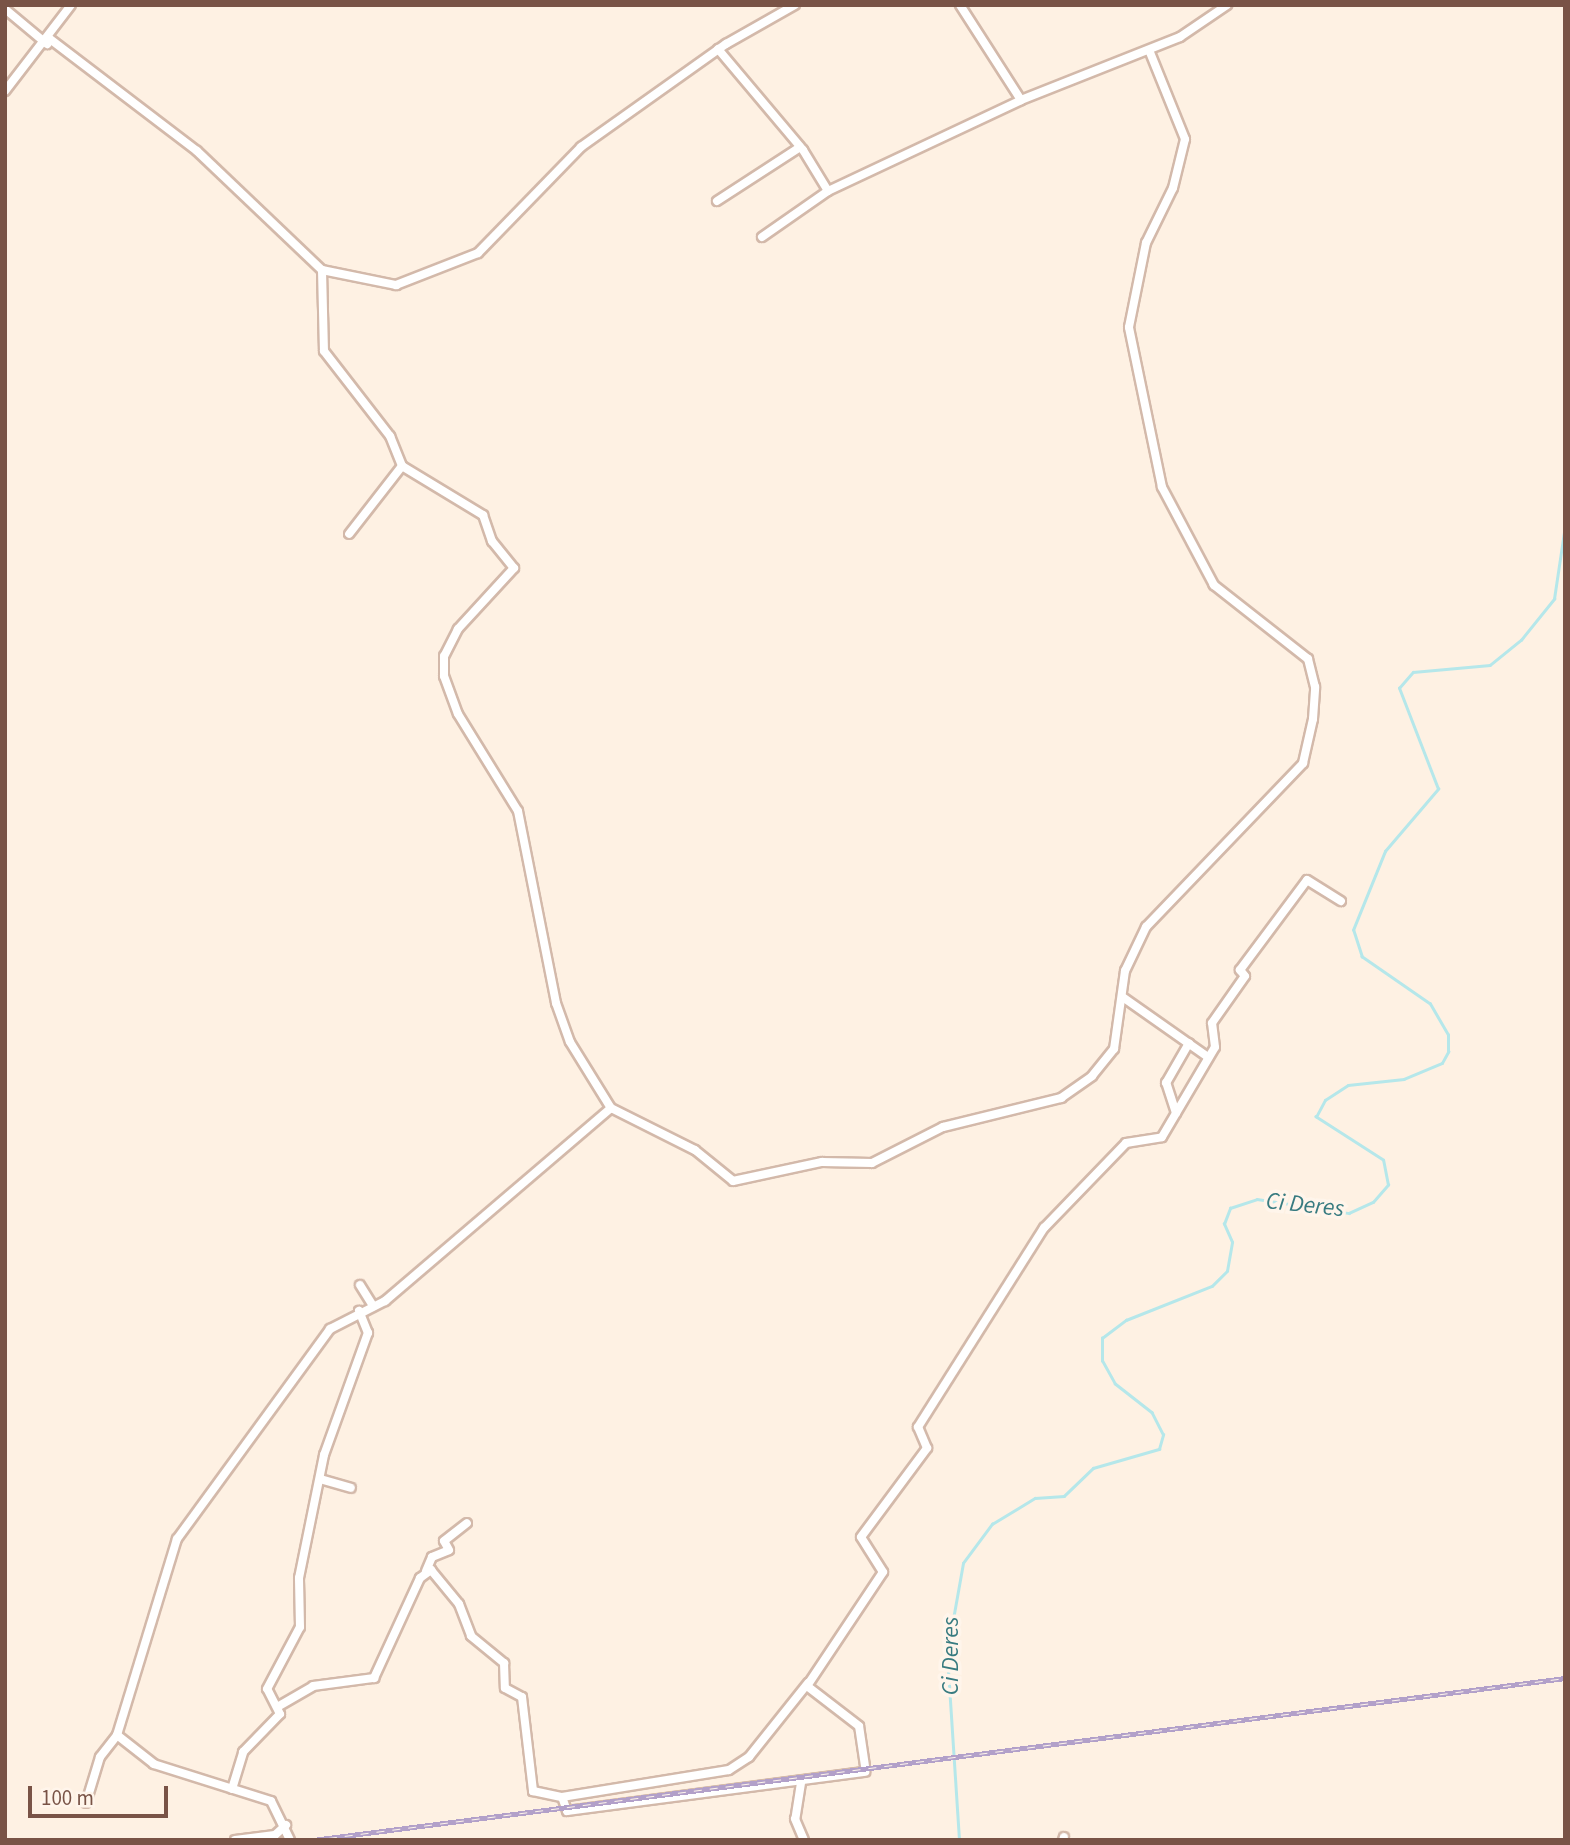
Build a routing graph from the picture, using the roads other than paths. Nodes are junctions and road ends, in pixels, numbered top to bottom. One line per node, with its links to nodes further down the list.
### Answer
1 (71, 5): 6 (street)
2 (795, 5): 7 (street)
3 (960, 5): 10 (street)
4 (1227, 5): 8 (street)
5 (5, 9): 6 (street)
6 (49, 41): 9 (street); 15 (street)
7 (718, 49): 11 (street); 15 (street)
8 (1149, 50): 10 (street); 19 (street)
9 (5, 91)
10 (1021, 100): 12 (street)
11 (800, 147): 12 (street); 13 (street)
12 (828, 191): 14 (street)
13 (717, 201)
14 (762, 237)
15 (322, 270): 16 (street)
16 (402, 466): 17 (street); 22 (street)
17 (349, 534)
18 (1340, 901): 21 (street)
19 (1124, 998): 20 (street); 22 (street)
20 (1189, 1043): 21 (street); 23 (street)
21 (1208, 1057): 23 (street)
22 (611, 1108): 25 (street)
23 (1176, 1113): 31 (street)
24 (360, 1285): 25 (street)
25 (373, 1306): 26 (street)
26 (359, 1311): 27 (street); 33 (street)
27 (320, 1479): 28 (street); 32 (street)
28 (351, 1488)
29 (467, 1524): 30 (street)
30 (426, 1571): 32 (street); 36 (street)
31 (809, 1681): 34 (street); 36 (street)
32 (279, 1706): 35 (street)
33 (117, 1735): 35 (street); 37 (street)
34 (801, 1783): 36 (street); 41 (street)
35 (232, 1789): 38 (street)
36 (562, 1797)
37 (86, 1803)
38 (286, 1825): 39 (street); 40 (street)
39 (235, 1840)
40 (290, 1840)
41 (804, 1840)

